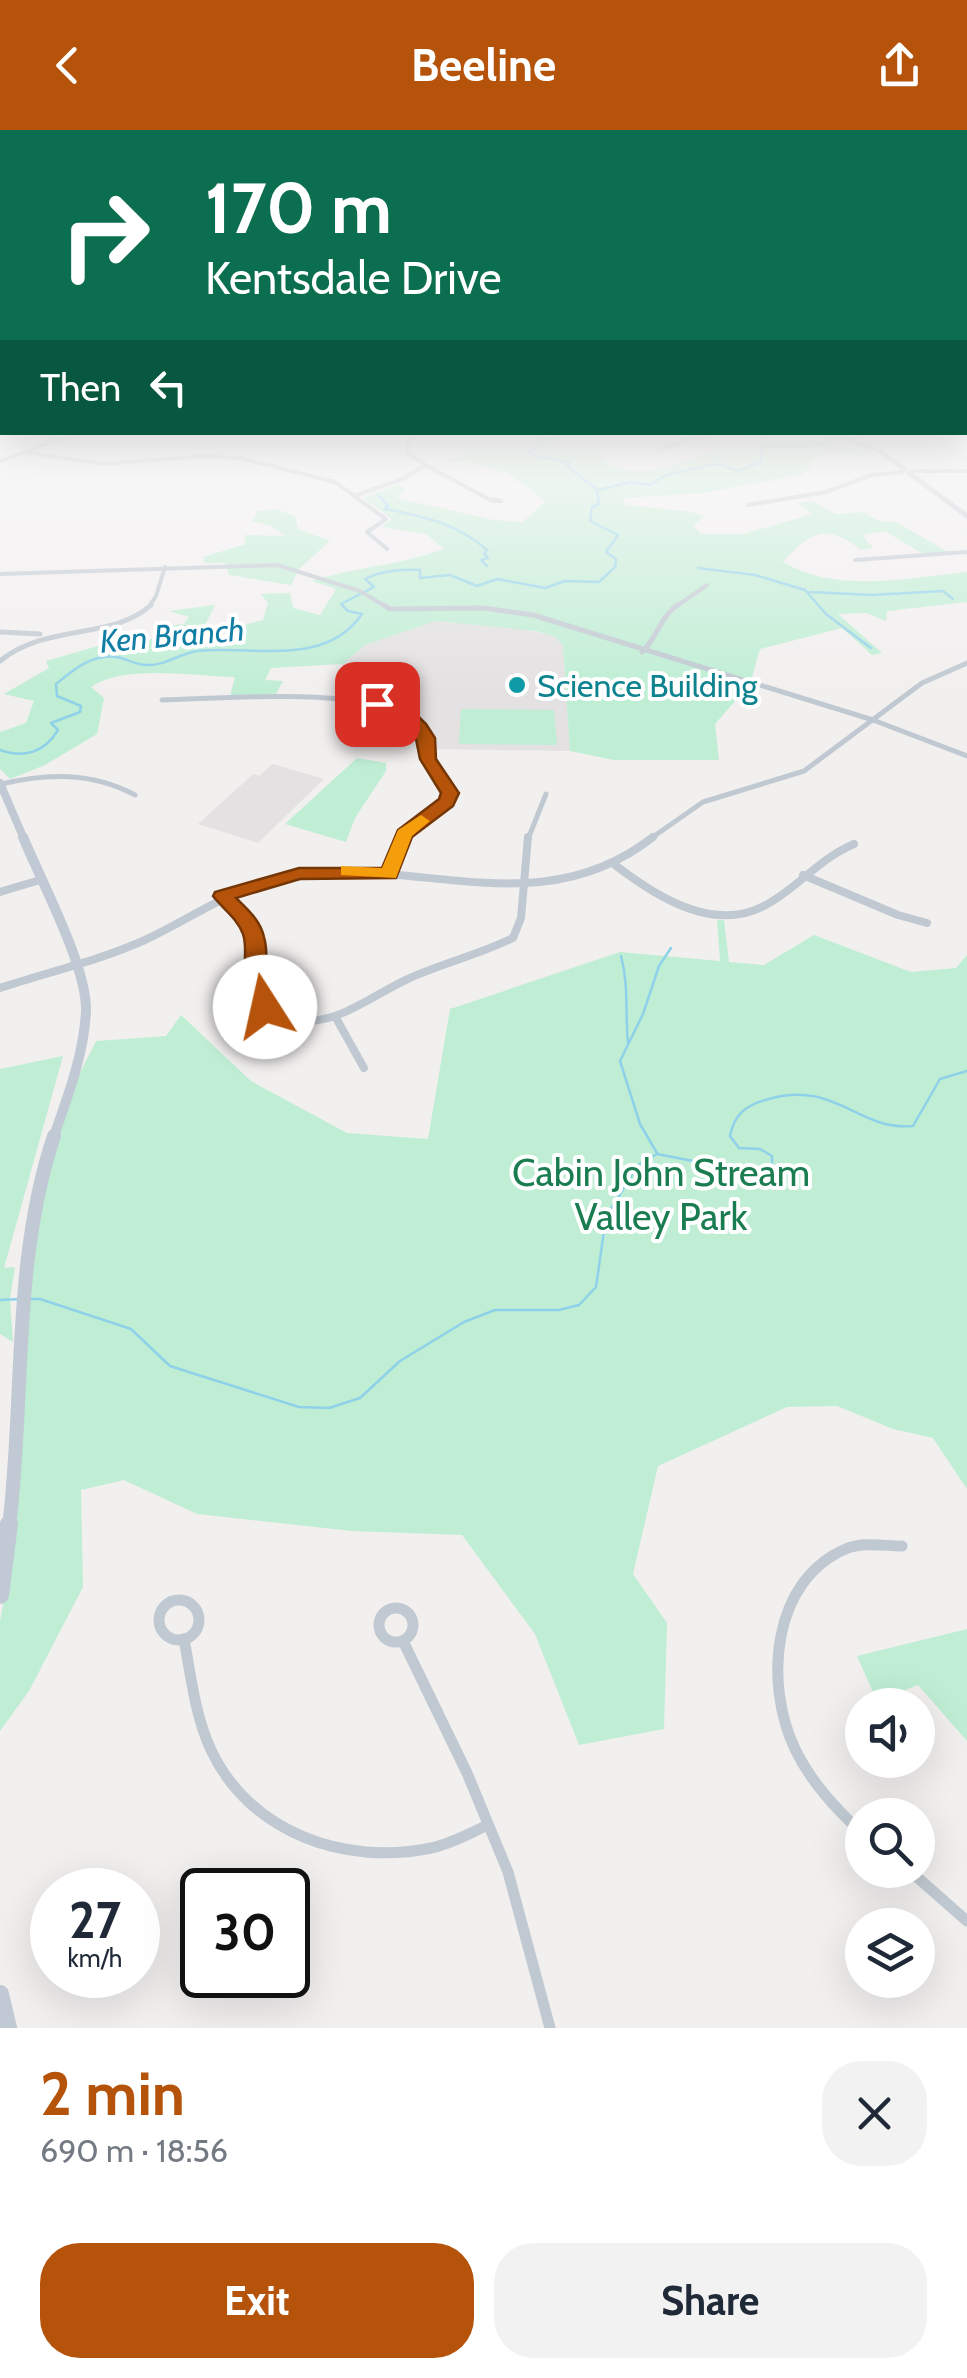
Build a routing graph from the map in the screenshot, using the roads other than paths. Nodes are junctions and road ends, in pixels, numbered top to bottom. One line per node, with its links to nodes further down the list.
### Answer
1 (384, 517): 2 (street)
2 (387, 549)
3 (967, 552): 4 (street)
4 (855, 560)
5 (165, 566): 6 (street); 9 (street); 10 (street)
6 (0, 574)
7 (707, 584): 10 (street)
8 (0, 632): 9 (street)
9 (44, 634): 11 (street)
10 (642, 652): 14 (street)
11 (0, 661)
12 (967, 664): 14 (street)
13 (162, 700): 21 (street)
14 (873, 720): 15 (street); 20 (street)
15 (967, 756)
16 (0, 784): 17 (street); 23 (main road)
17 (135, 794)
18 (546, 794): 24 (street)
19 (854, 844): 22 (street)
20 (615, 865): 22 (street); 24 (street)
21 (389, 874): 24 (street); 26 (street)
22 (802, 875): 27 (street)
23 (40, 880): 25 (street); 28 (main road)
24 (521, 885): 30 (street)
25 (0, 892)
26 (222, 896): 28 (street); 30 (street)
27 (926, 923)
28 (76, 964): 29 (street); 33 (main road)
29 (0, 988)
30 (336, 1018): 31 (street)
31 (364, 1068)
32 (902, 1546): 36 (street)
33 (0, 1595)
34 (184, 1638): 37 (street)
35 (403, 1641): 37 (street)
36 (845, 1819)
37 (488, 1826): 42 (street)
38 (929, 1888): 39 (street)
39 (967, 1921)
40 (0, 1994): 41 (main road)
41 (8, 2028)
42 (550, 2028)

